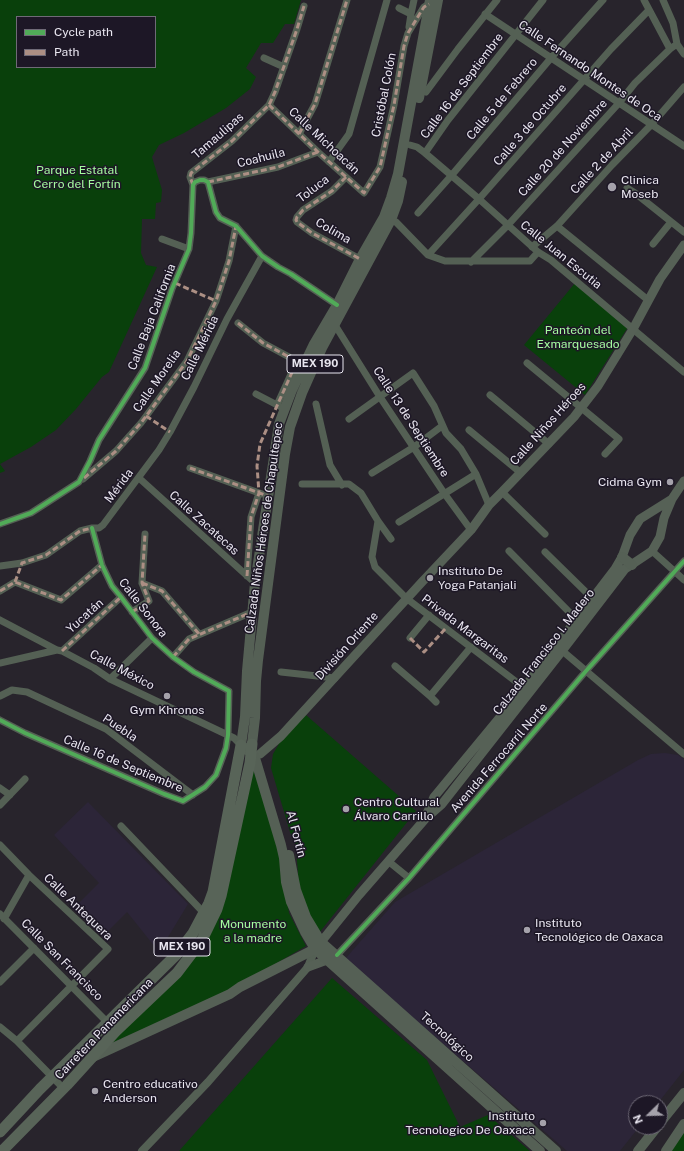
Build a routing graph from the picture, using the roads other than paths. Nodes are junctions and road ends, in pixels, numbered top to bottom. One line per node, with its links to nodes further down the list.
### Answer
1 (347, 0): 29 (street)
2 (387, 0): 34 (street)
3 (414, 0): 13 (street)
4 (497, 0): 14 (street)
5 (543, 0): 16 (street, Calle 16 de Septiembre)
6 (603, 0): 21 (street, Calle 5 de Febrero)
7 (644, 0): 12 (street)
8 (663, 0): 17 (street)
9 (435, 2): 15 (street, Cristóbal Colón); 30 (main road, Calzada Niños Héroes de Chapultepec / MEX 190); 57 (main road, Calzada Niños Héroes de Chapultepec / MEX 190)
10 (304, 6): 22 (street)
11 (399, 8): 13 (street)
12 (649, 10): 18 (street); 23 (street, Calle 3 de Octubre)
13 (411, 14): 15 (street)
14 (485, 14): 16 (street, Calle Fernando Montes de Oca); 25 (street)
15 (408, 33): 40 (street, Cristóbal Colón)
16 (516, 34): 21 (street, Calle Fernando Montes de Oca); 33 (street, Calle 16 de Septiembre)
17 (677, 44): 18 (street, Calle 20 de Noviembre); 19 (street)
18 (670, 49): 26 (street, Calle 20 de Noviembre)
19 (684, 54)
20 (264, 58): 22 (street)
21 (551, 58): 23 (street, Calle Fernando Montes de Oca); 35 (street, Calle 5 de Febrero)
22 (284, 67): 27 (street)
23 (584, 80): 26 (street, Calle Fernando Montes de Oca); 41 (street, Calle 3 de Octubre)
24 (684, 87): 28 (street, Calle 2 de Abril)
25 (426, 92)
26 (619, 103): 28 (street, Calle Fernando Montes de Oca); 46 (street, Calle 20 de Noviembre)
27 (269, 105): 29 (street, Calle Michoacán); 38 (street, Tamaulipas)
28 (651, 125): 31 (street, Calle Fernando Montes de Oca); 48 (street, Calle 2 de Abril)
29 (299, 134): 32 (street, Calle Michoacán)
30 (410, 145): 33 (street, Calle 16 de Septiembre); 44 (main road, Calzada Niños Héroes de Chapultepec / MEX 190)
31 (684, 146)
32 (318, 152): 34 (street, Calle Michoacán); 37 (street, Coahuila)
33 (425, 153): 35 (street, Calle Juan Escutia)
34 (329, 162): 36 (street, Calle Michoacán)
35 (451, 176): 41 (street, Calle Juan Escutia); 42 (street, Calle 5 de Febrero)
36 (346, 177): 40 (street, Calle Michoacán); 43 (street, Toluca)
37 (208, 182): 38 (street, Coahuila); 47 (street)
38 (193, 186): 53 (street, Calle Baja California)
39 (626, 188): 45 (street)
40 (364, 193)
41 (479, 199): 46 (street, Calle Juan Escutia); 55 (street, Calle 3 de Octubre)
42 (418, 213)
43 (296, 220): 57 (street, Colima)
44 (391, 220): 55 (street); 62 (main road, Calzada Niños Héroes de Chapultepec / MEX 190)
45 (671, 222): 49 (street); 51 (street)
46 (508, 225): 54 (street, Calle Juan Escutia); 58 (street, Calle 20 de Noviembre)
47 (236, 226): 56 (street); 86 (street, Calle Morelia)
48 (557, 226): 54 (street, Calle 2 de Abril); 59 (street)
49 (684, 232)
50 (162, 239): 53 (street)
51 (653, 244)
52 (684, 245): 59 (main road, Calle Niños Héroes)
53 (189, 249): 86 (street, Calle Baja California)
54 (535, 250): 58 (street, Calle 2 de Abril); 63 (street, Calle Juan Escutia)
55 (428, 254): 58 (street)
56 (262, 256): 60 (street); 78 (street, Calle Mérida)
57 (360, 259): 60 (main road, Calzada Niños Héroes de Chapultepec / MEX 190)
58 (471, 262)
59 (648, 300): 63 (main road, Calle Niños Héroes)
60 (337, 305): 64 (main road, Calzada Niños Héroes de Chapultepec / MEX 190)
61 (238, 323): 64 (street)
62 (335, 325): 69 (street, Calle 13 de Septiembre); 143 (main road, Calzada Niños Héroes de Chapultepec / MEX 190)
63 (633, 329): 66 (street, Calle Juan Escutia); 72 (main road, Calle Niños Héroes)
64 (300, 363): 71 (main road, Calzada Niños Héroes de Chapultepec / MEX 190)
65 (527, 363): 72 (street)
66 (684, 372)
67 (256, 394): 71 (street)
68 (490, 395): 76 (street)
69 (380, 397): 73 (street); 74 (street); 77 (street, Calle 13 de Septiembre)
70 (316, 404): 88 (street)
71 (281, 407): 91 (main road, Calzada Niños Héroes de Chapultepec / MEX 190)
72 (582, 407): 76 (main road, Calle Niños Héroes); 79 (street)
73 (349, 418)
74 (442, 426): 77 (street); 83 (street)
75 (469, 430): 82 (street)
76 (549, 444): 82 (main road, Calle Niños Héroes)
77 (414, 447): 81 (street); 90 (street, Calle 13 de Septiembre)
78 (159, 450): 84 (street, Mérida)
79 (605, 454)
80 (190, 468): 91 (street)
81 (372, 473)
82 (521, 473): 89 (main road, Calle Niños Héroes)
83 (476, 474): 90 (street); 93 (street)
84 (139, 478): 97 (street, Mérida); 111 (street, Calle Zacatecas)
85 (684, 481): 92 (main road, Calzada Francisco I. Madero)
86 (79, 482): 96 (street, Calle Baja California)
87 (302, 484): 88 (street)
88 (342, 485): 94 (street)
89 (502, 492): 93 (main road, Calle Niños Héroes); 100 (street)
90 (444, 493): 95 (street); 98 (street, Calle 13 de Septiembre)
91 (264, 495): 111 (street); 114 (main road, Calzada Niños Héroes de Chapultepec / MEX 190)
92 (672, 499): 103 (main road, Calzada Francisco I. Madero); 105 (main road, Calzada Francisco I. Madero)
93 (489, 505): 98 (main road, Calle Niños Héroes)
94 (378, 521): 101 (street); 117 (street, Privada Margaritas)
95 (399, 522)
96 (0, 524)
97 (92, 528): 107 (street, Calle Sonora); 109 (street, Mérida)
98 (471, 530): 117 (main road, División Oriente)
99 (145, 534): 113 (street)
100 (545, 534)
101 (391, 539)
102 (510, 551): 123 (street)
103 (652, 551): 108 (main road, Calzada Francisco I. Madero); 110 (street)
104 (545, 552): 118 (street)
105 (622, 557): 108 (main road); 118 (main road, Calzada Francisco I. Madero)
106 (684, 562): 110 (street, Avenida Ferrocarril Norte)
107 (102, 565): 115 (street); 116 (street, Calle Sonora)
108 (632, 565): 128 (main road, Calzada Francisco I. Madero)
109 (0, 566)
110 (674, 571): 112 (street); 133 (street, Avenida Ferrocarril Norte)
111 (247, 576): 114 (street, Calle Zacatecas)
112 (684, 580)
113 (142, 583): 119 (street); 124 (street)
114 (255, 583): 120 (main road, Calzada Niños Héroes de Chapultepec / MEX 190)
115 (0, 591)
116 (122, 597): 119 (street, Calle Sonora); 129 (street, Yucatán)
117 (406, 598): 121 (street, Privada Margaritas); 135 (main road, División Oriente)
118 (593, 598): 123 (main road, Calzada Francisco I. Madero)
119 (132, 612): 125 (street, Calle Sonora)
120 (252, 612): 124 (street); 143 (main road, Calzada Niños Héroes de Chapultepec / MEX 190)
121 (429, 615): 126 (street); 127 (street, Privada Margaritas)
122 (0, 620): 129 (street, Calle México)
123 (577, 620): 128 (main road, Calzada Francisco I. Madero)
124 (199, 634): 130 (street)
125 (152, 638): 130 (street, Calle Sonora); 136 (street)
126 (410, 638)
127 (471, 647): 137 (street, Privada Margaritas); 140 (street)
128 (559, 649): 133 (street); 137 (main road, Calzada Francisco I. Madero)
129 (60, 651): 131 (street); 136 (street, Calle México)
130 (173, 657): 138 (street, Calle Sonora)
131 (0, 663)
132 (395, 666): 140 (street)
133 (586, 671): 144 (street); 155 (street, Avenida Ferrocarril Norte)
134 (281, 672): 135 (street)
135 (335, 678): 143 (main road, División Oriente)
136 (110, 679): 143 (street, Calle México)
137 (527, 690): 153 (main road, Calzada Francisco I. Madero)
138 (229, 691): 143 (street, Calle 16 de Septiembre)
139 (0, 696): 149 (street, Puebla)
140 (430, 696): 141 (street)
141 (436, 702)
142 (0, 720): 149 (street, Calle 16 de Septiembre)
143 (246, 747): 145 (highway, Carretera Panamericana / MEX 190); 145 (street, División Oriente); 149 (street, Calle 16 de Septiembre); 158 (main road, Al Fortín / MEX 190); 168 (highway, Carretera Panamericana / MEX 190)
144 (684, 754)
145 (237, 773): 156 (highway, Carretera Panamericana / MEX 190)
146 (25, 779): 148 (street)
147 (0, 788): 148 (street)
148 (10, 795): 150 (street)
149 (193, 795)
150 (0, 805)
151 (121, 826): 156 (street)
152 (0, 845): 154 (street, Calle Antequera)
153 (388, 861): 155 (street); 158 (main road, Calzada Francisco I. Madero)
154 (29, 875): 157 (street); 163 (street, Calle Antequera)
155 (409, 878): 160 (street, Avenida Ferrocarril Norte)
156 (204, 913): 164 (highway, Carretera Panamericana / MEX 190)
157 (2, 916): 159 (street, Calle San Francisco)
158 (318, 945): 160 (main road, Tecnológico / MEX 190); 161 (street); 168 (main road, Calzada Francisco I. Madero / MEX 190)
159 (34, 948): 162 (street); 163 (street, Calle San Francisco)
160 (332, 958): 161 (main road); 166 (main road, Tecnológico / MEX 190)
161 (308, 967): 179 (street)
162 (0, 982)
163 (72, 986): 164 (street, Calle San Francisco); 167 (street)
164 (108, 1022): 169 (highway, Carretera Panamericana / MEX 190)
165 (0, 1027): 167 (street)
166 (414, 1031): 173 (main road, Tecnológico / MEX 190); 175 (main road, Tecnológico / MEX 190)
167 (17, 1041): 169 (street)
168 (92, 1057): 170 (highway, Carretera Panamericana / MEX 190)
169 (52, 1078): 170 (street); 176 (highway, Carretera Panamericana / MEX 190)
170 (64, 1089): 178 (highway, Carretera Panamericana / MEX 190)
171 (684, 1093): 172 (main road)
172 (668, 1113)
173 (522, 1120): 175 (main road); 181 (main road, Tecnológico / MEX 190)
174 (684, 1124): 183 (main road)
175 (515, 1129): 180 (main road, Tecnológico / MEX 190)
176 (0, 1132)
177 (651, 1135): 182 (main road)
178 (2, 1151)
179 (142, 1151)
180 (540, 1151)
181 (556, 1151)
182 (638, 1151)
183 (666, 1151)

